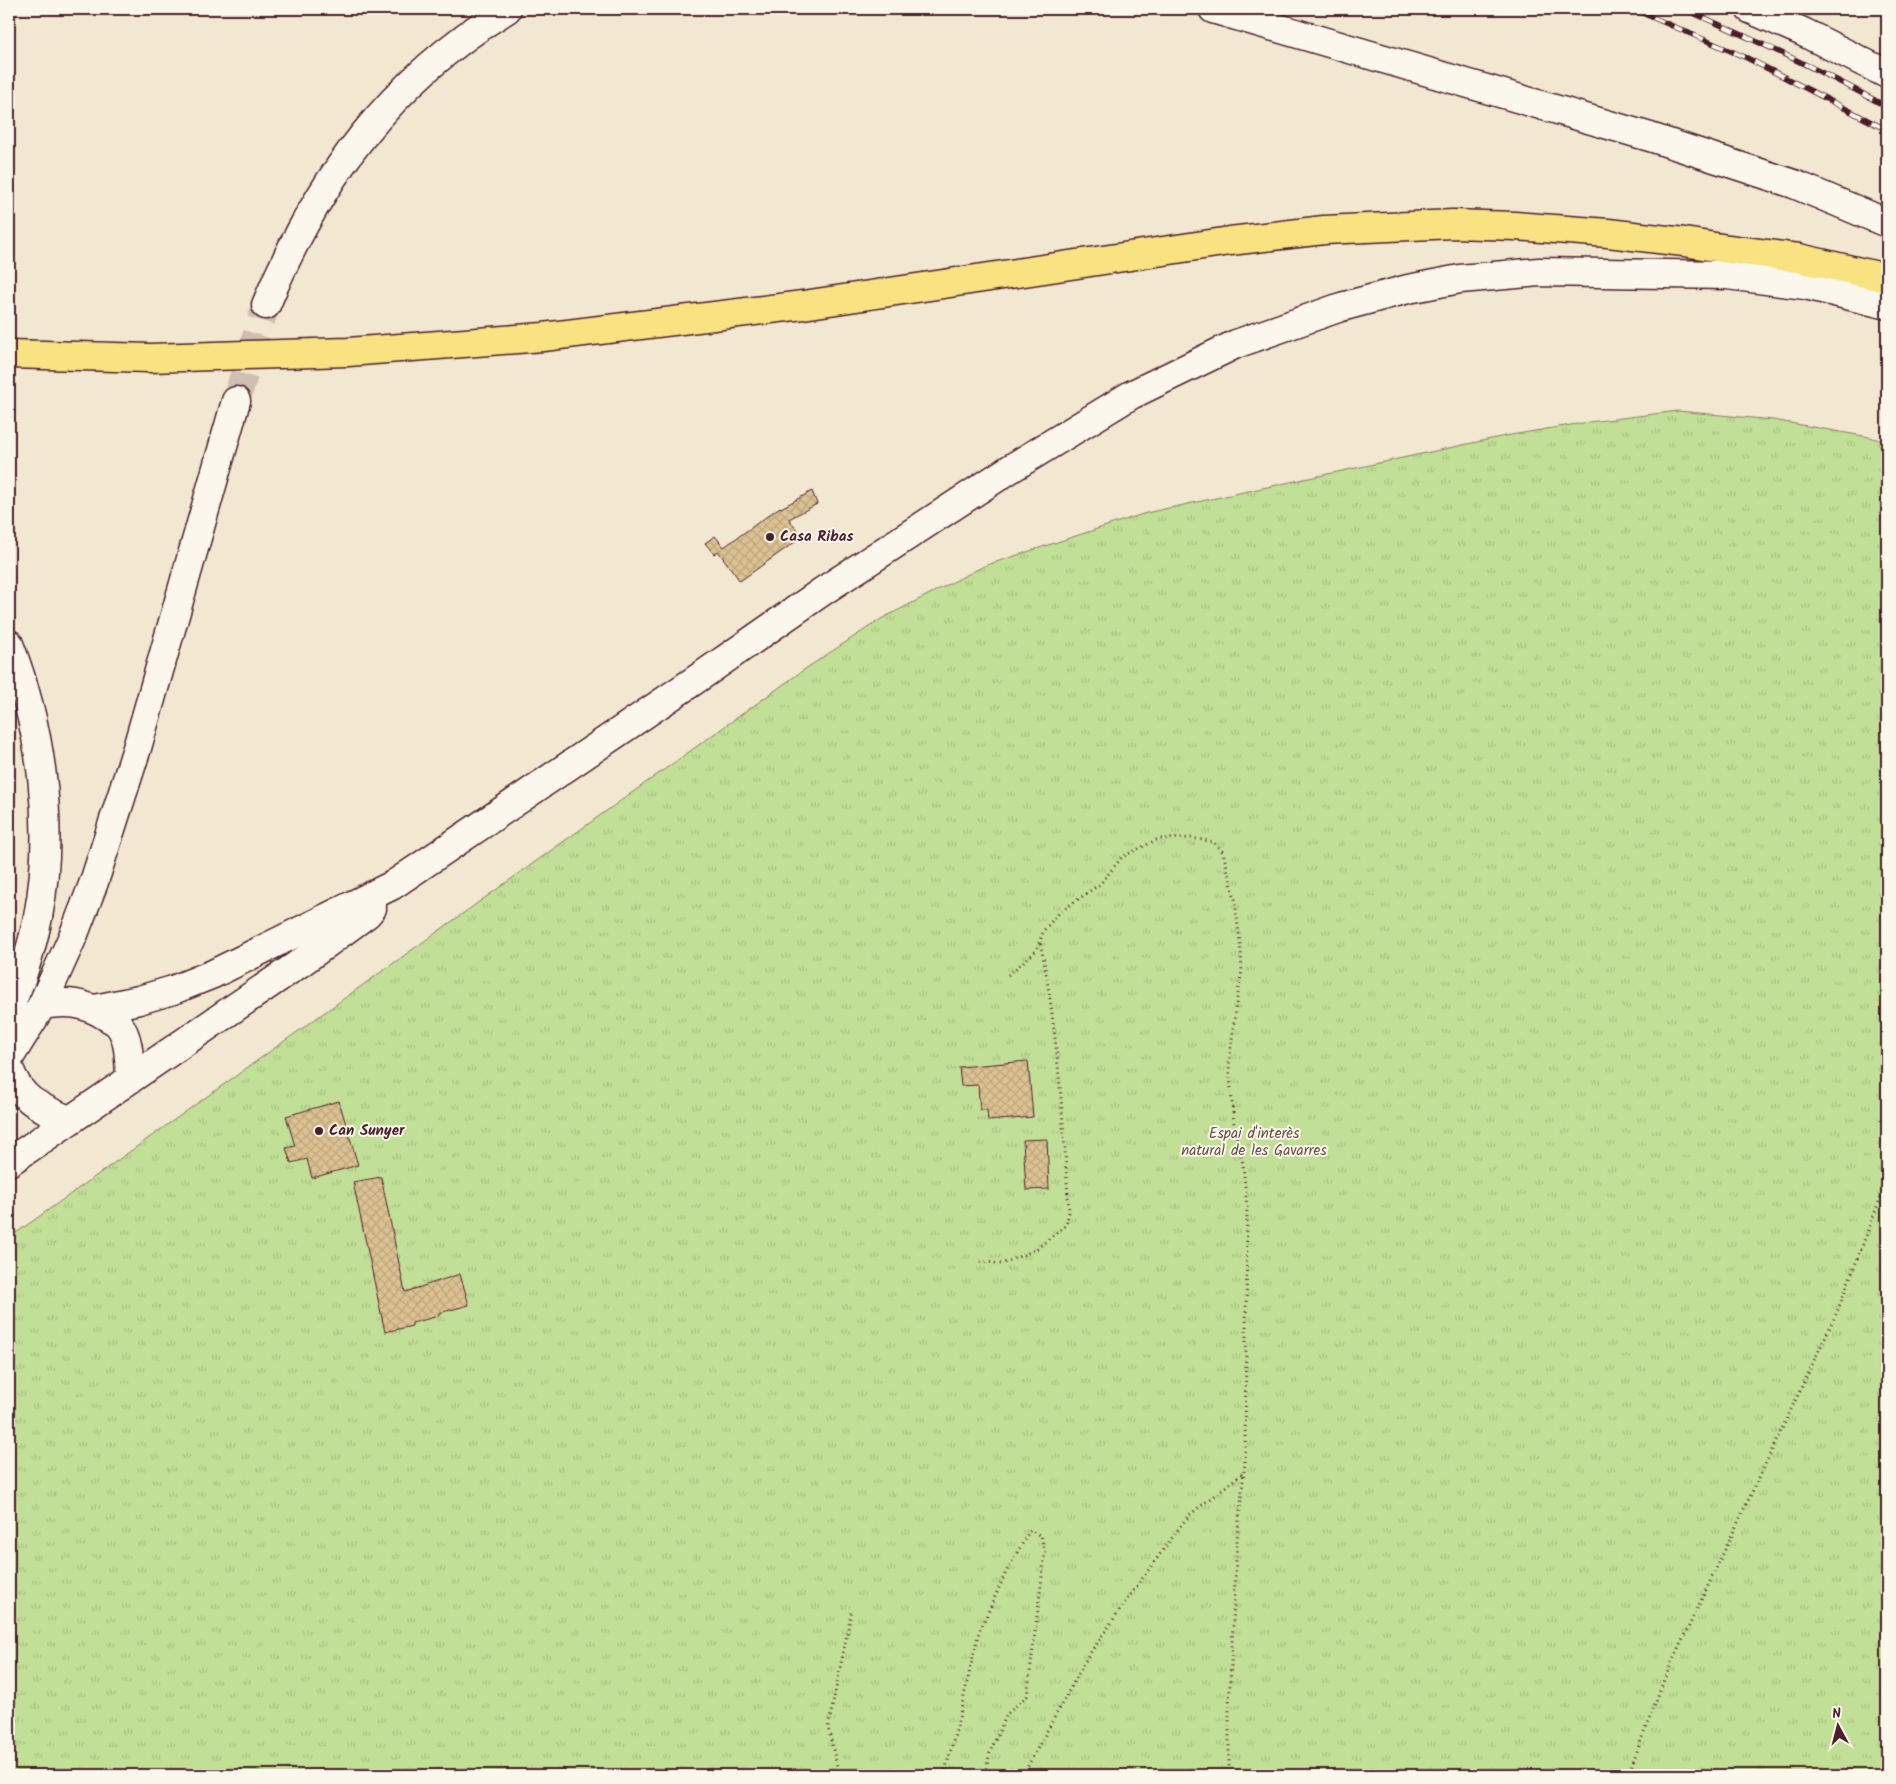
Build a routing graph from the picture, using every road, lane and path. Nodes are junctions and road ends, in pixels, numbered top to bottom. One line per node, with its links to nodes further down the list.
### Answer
1 (507, 9): 7 (street)
2 (1213, 9): 5 (street)
3 (1750, 9): 4 (street)
4 (1887, 74)
5 (1887, 223)
6 (1887, 278): 9 (highway)
7 (266, 305)
8 (1887, 305): 12 (street)
9 (9, 354)
10 (236, 401): 15 (street)
11 (9, 644): 17 (street)
12 (393, 885): 16 (street); 20 (street)
13 (1040, 940): 14 (path); 24 (path); 25 (path)
14 (1008, 975)
15 (42, 1005): 16 (street); 18 (street)
16 (96, 1010): 20 (street)
17 (9, 1014)
18 (9, 1058)
19 (9, 1068): 21 (street)
20 (130, 1078): 21 (street)
21 (68, 1120): 22 (street)
22 (9, 1162)
23 (1887, 1181): 32 (path)
24 (980, 1261)
25 (1244, 1471): 30 (path); 31 (path)
26 (852, 1609): 27 (path)
27 (839, 1775)
28 (944, 1775): 29 (path)
29 (985, 1775)
30 (1023, 1775)
31 (1229, 1775)
32 (1628, 1775)

